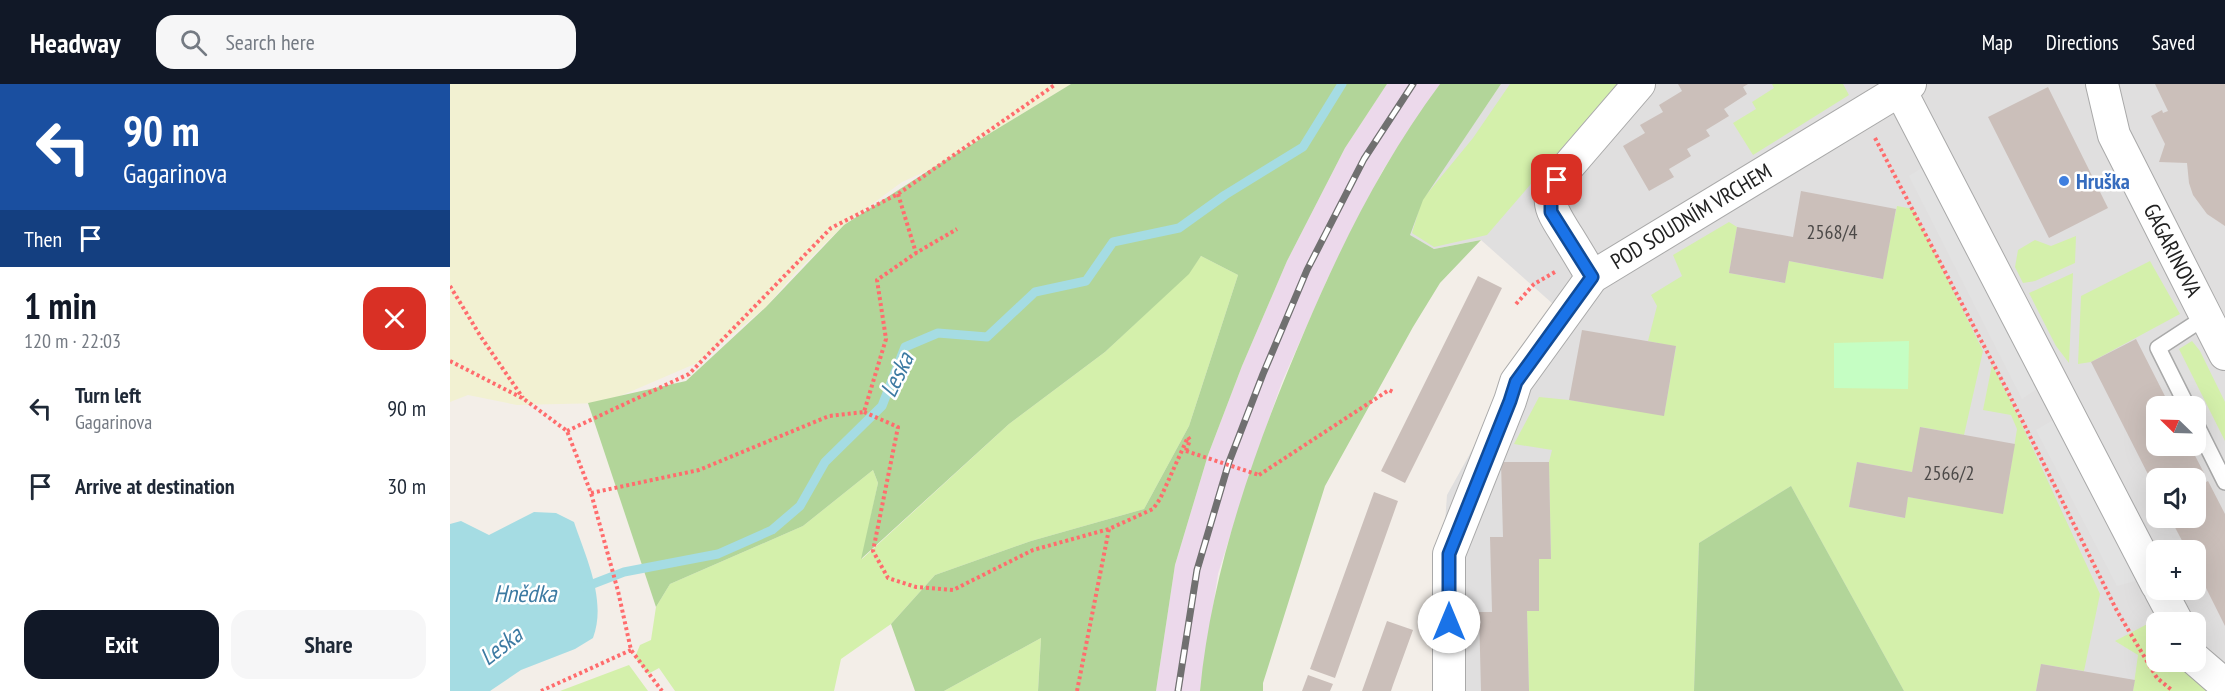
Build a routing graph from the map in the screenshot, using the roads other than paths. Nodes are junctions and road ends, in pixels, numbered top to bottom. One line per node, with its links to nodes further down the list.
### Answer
1 (1639, 84): 4 (street)
2 (2102, 84): 5 (street, GAGARINOVA)
3 (1905, 87): 4 (street, POD SOUDNÍM VRCHEM); 10 (street, POD SOUDNÍM VRCHEM)
4 (1588, 271): 13 (street, POD SOUDNÍM VRCHEM)
5 (2216, 310): 6 (street, GAGARINOVA); 7 (lane)
6 (2225, 354)
7 (2182, 396)
8 (2206, 444): 9 (lane)
9 (2225, 482)
10 (2146, 563)
11 (2206, 669): 12 (street)
12 (2225, 681)
13 (1449, 691)

